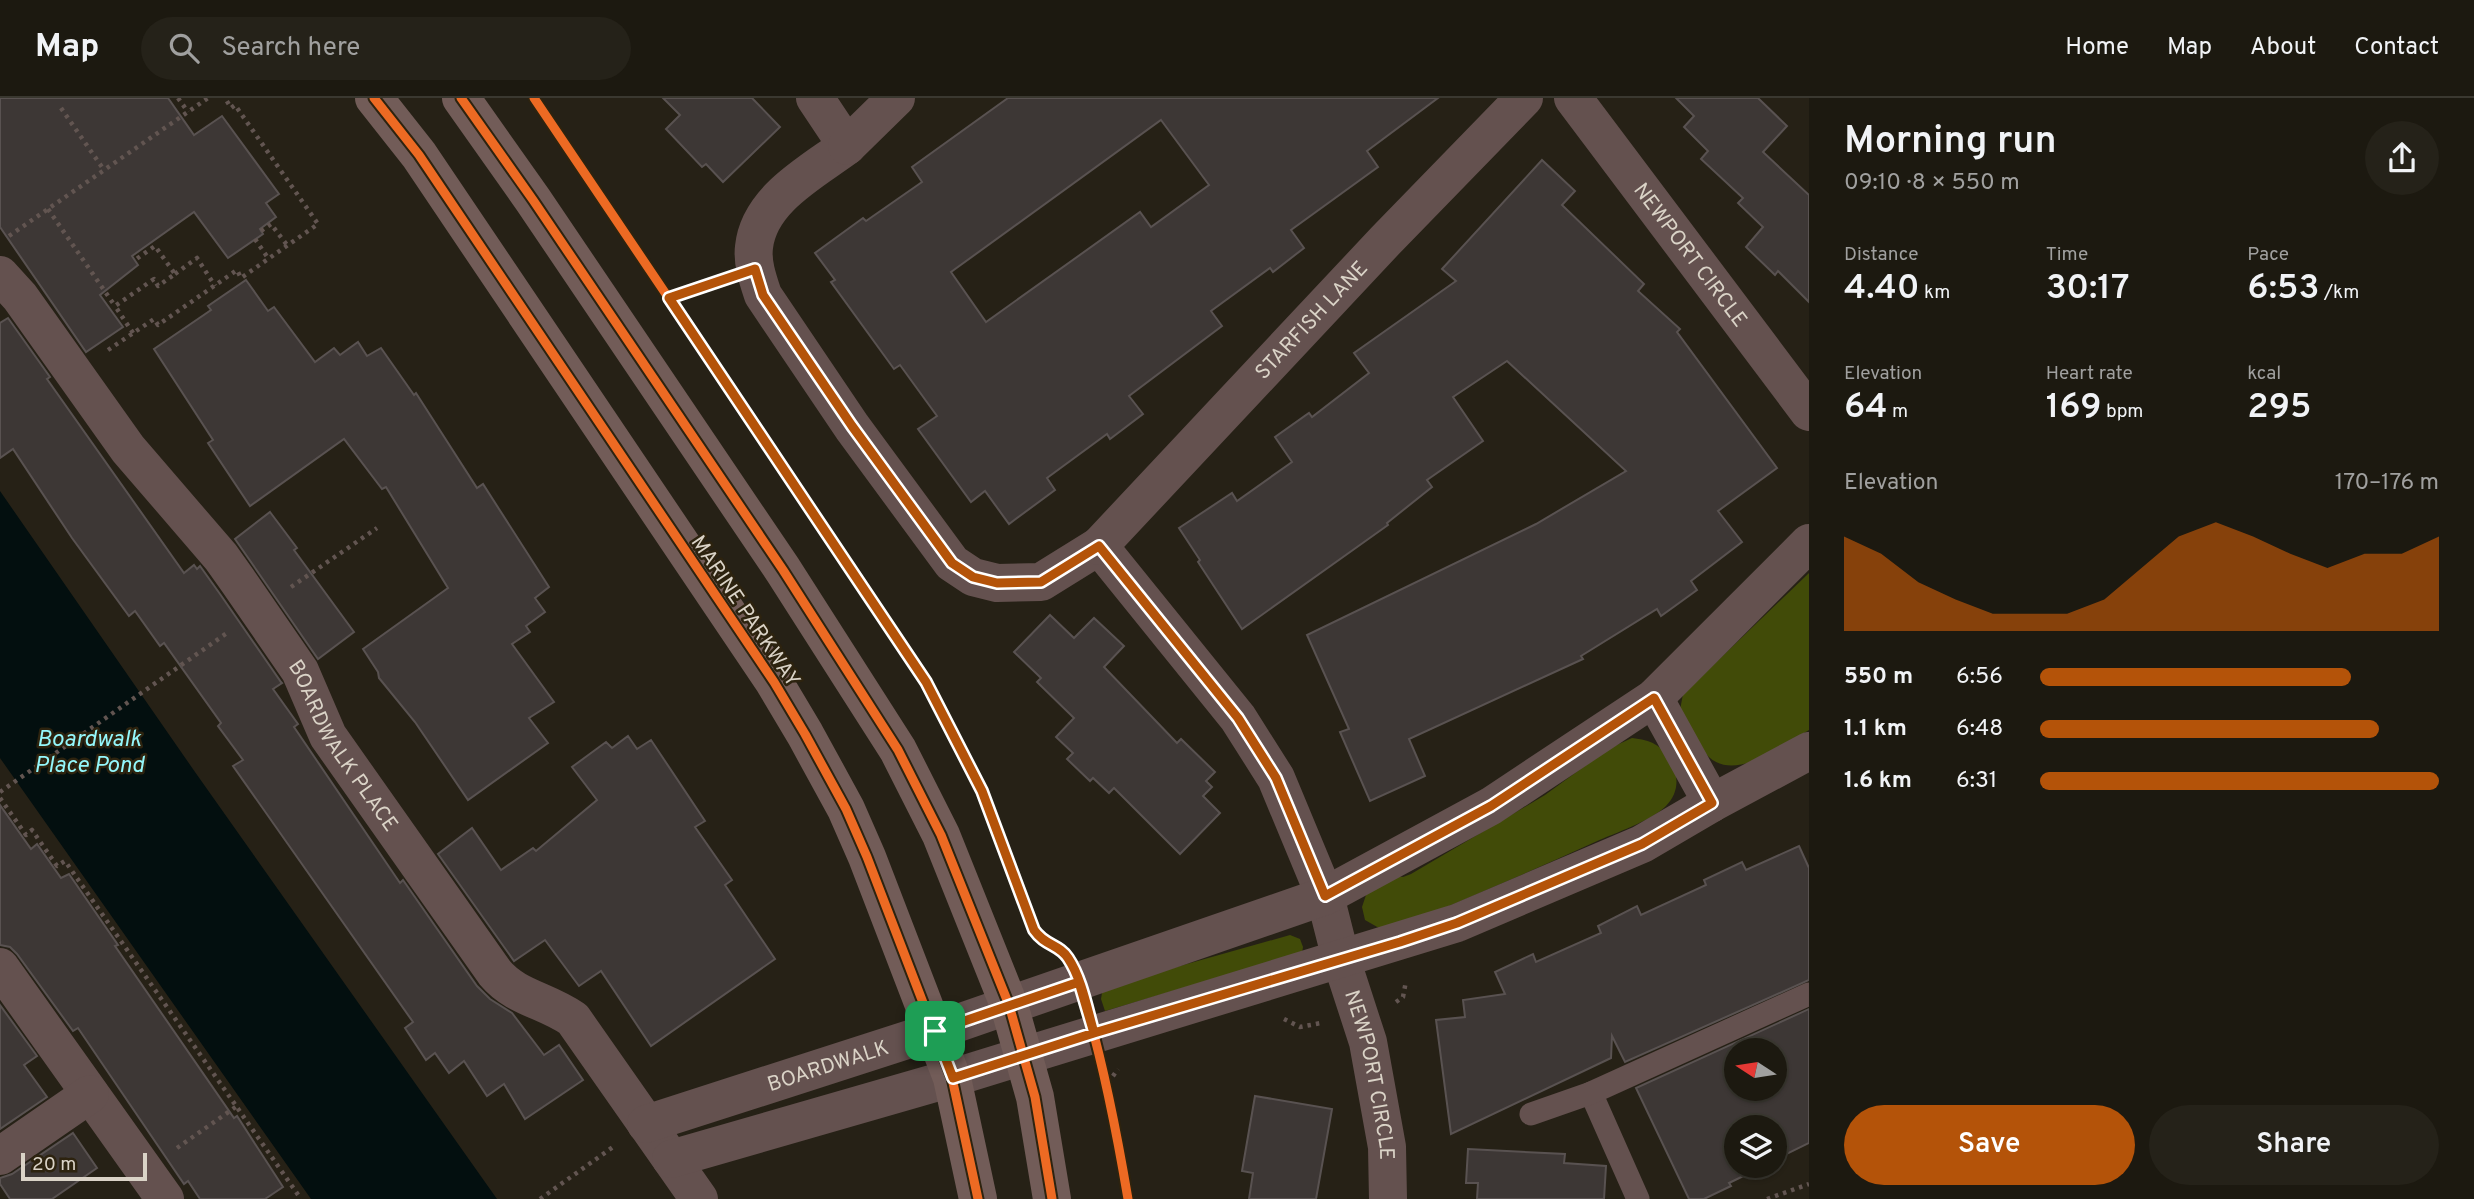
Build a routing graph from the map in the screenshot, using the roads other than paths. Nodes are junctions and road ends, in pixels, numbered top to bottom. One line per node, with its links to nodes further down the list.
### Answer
1 (374, 98): 20 (main road, MARINE PARKWAY)
2 (461, 98): 19 (main road)
3 (815, 98): 7 (street)
4 (895, 98): 7 (street)
5 (1524, 98): 11 (street, STARFISH LANE)
6 (1573, 98): 9 (street, NEWPORT CIRCLE)
7 (847, 146): 11 (street)
8 (0, 275): 26 (street, BOARDWALK PLACE)
9 (1809, 412)
10 (1809, 544): 12 (street, BOARDWALK)
11 (1099, 546): 15 (street, NEWPORT CIRCLE)
12 (1654, 698): 14 (street); 15 (street, BOARDWALK)
13 (1809, 751): 14 (street)
14 (1712, 803): 16 (street)
15 (1325, 896): 16 (street, NEWPORT CIRCLE); 19 (street, BOARDWALK)
16 (1341, 959): 21 (street); 33 (street, NEWPORT CIRCLE)
17 (0, 967): 24 (street)
18 (1809, 994): 23 (lane)
19 (1009, 1005): 20 (street, BOARDWALK); 21 (main road)
20 (935, 1031): 22 (main road, MARINE PARKWAY); 26 (street, BOARDWALK)
21 (1023, 1056): 22 (street); 32 (main road)
22 (953, 1078): 28 (street); 31 (main road, MARINE PARKWAY)
23 (1591, 1093): 25 (lane); 34 (lane)
24 (90, 1094): 27 (street); 29 (street)
25 (1531, 1114)
26 (646, 1124): 28 (street, BOARDWALK PLACE)
27 (0, 1156)
28 (671, 1159): 30 (street, BOARDWALK PLACE)
29 (154, 1185)
30 (699, 1199)
31 (978, 1199)
32 (1052, 1199)
33 (1388, 1199)
34 (1638, 1199)

